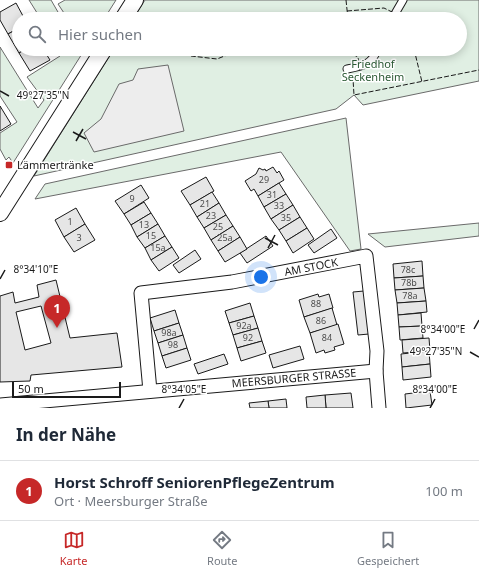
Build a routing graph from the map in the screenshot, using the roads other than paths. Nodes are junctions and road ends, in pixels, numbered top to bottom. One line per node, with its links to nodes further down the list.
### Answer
1 (135, 0): 3 (street)
2 (403, 0): 4 (lane)
3 (127, 12)
4 (396, 12)
5 (100, 56): 8 (street)
6 (375, 56): 7 (lane)
7 (347, 69)
8 (0, 213)
9 (376, 370): 10 (street, MEERSBURGER STRASSE); 10 (street, AM STOCK); 12 (street)
10 (150, 391): 11 (street, MEERSBURGER STRASSE)
11 (0, 405)
12 (379, 408)

